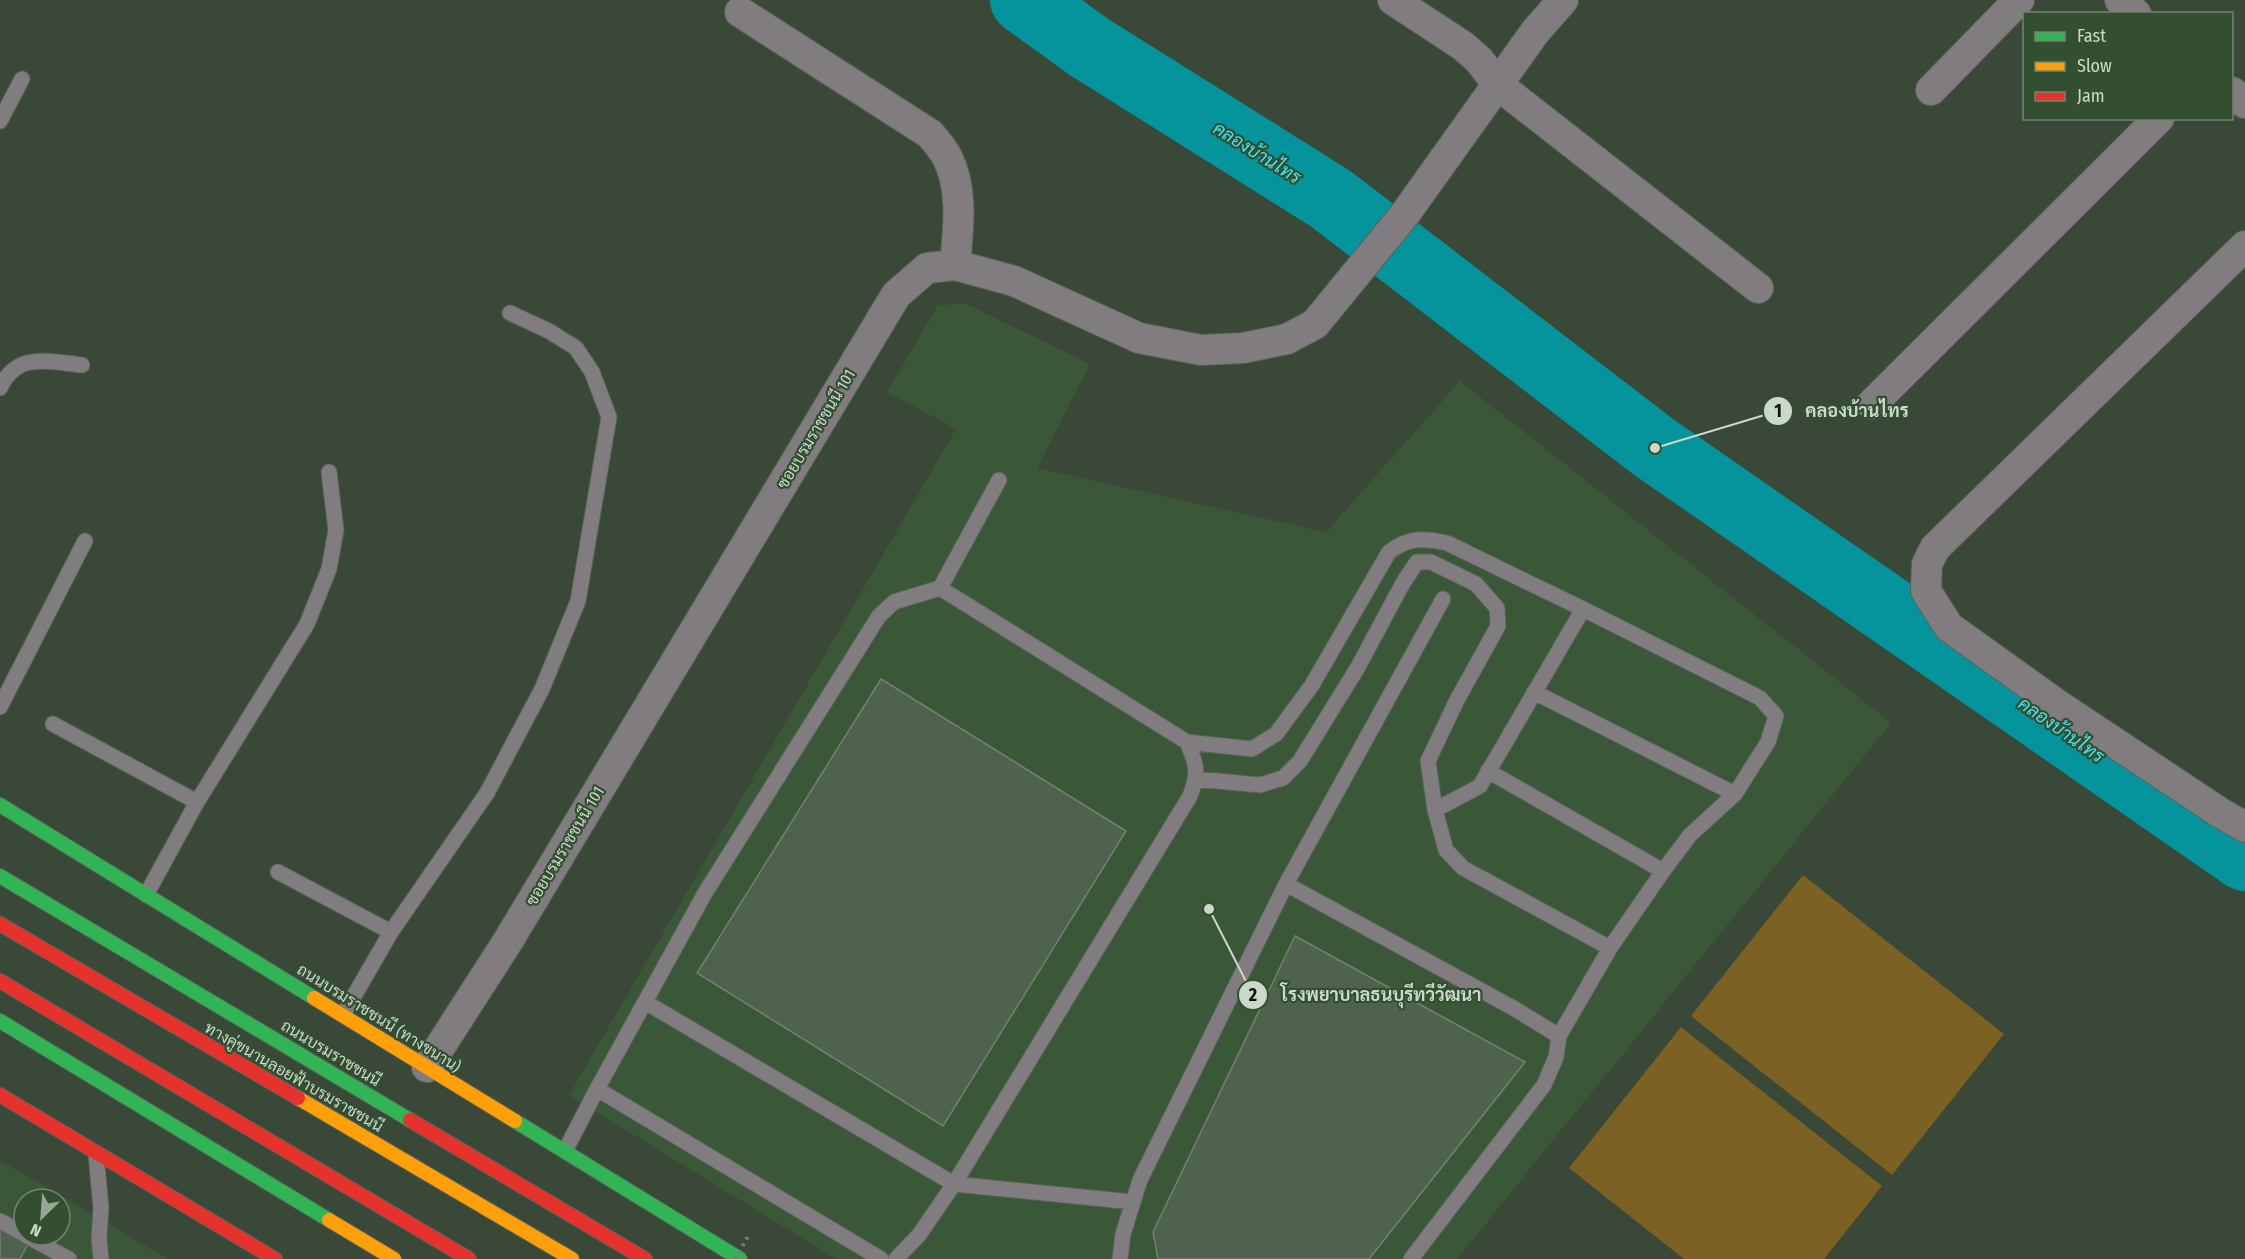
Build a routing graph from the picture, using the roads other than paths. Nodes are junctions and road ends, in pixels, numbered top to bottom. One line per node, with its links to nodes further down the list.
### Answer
1 (1393, 0): 8 (street)
2 (1563, 0): 8 (street, ซอยบรมราชชนนี 101)
3 (2019, 0): 9 (street)
4 (2120, 0): 6 (street)
5 (740, 12): 15 (street)
6 (2134, 12)
7 (22, 79): 13 (lane)
8 (1498, 85): 15 (street, ซอยบรมราชชนนี 101); 16 (street)
9 (1931, 90)
10 (2233, 93): 11 (street)
11 (2245, 103)
12 (2157, 120): 20 (street)
13 (0, 121)
14 (2245, 246): 37 (street)
15 (955, 265): 51 (street, ซอยบรมราชชนนี 101)
16 (1758, 288)
17 (510, 313): 44 (lane)
18 (82, 365): 19 (lane)
19 (0, 388)
20 (1872, 404)
21 (329, 472): 34 (lane)
22 (999, 480): 24 (lane)
23 (84, 541): 28 (lane)
24 (940, 588): 30 (lane); 47 (lane)
25 (1443, 599): 41 (lane)
26 (1583, 609): 27 (lane); 30 (lane); 33 (lane)
27 (1534, 692): 31 (lane); 33 (lane)
28 (0, 707)
29 (53, 724): 34 (lane)
30 (1187, 742): 32 (lane)
31 (1488, 771): 36 (lane); 38 (lane)
32 (1196, 779): 36 (lane); 56 (lane)
33 (1735, 794): 38 (lane)
34 (197, 802): 42 (lane)
35 (0, 805): 42 (main road, ถนนบรมราชชนนี (ทางขนาน))
36 (1435, 810): 45 (lane)
37 (2245, 827)
38 (1663, 871): 45 (lane)
39 (278, 872): 44 (lane)
40 (0, 876): 65 (main road, ถนนบรมราชชนนี)
41 (1286, 884): 50 (lane); 57 (lane)
42 (146, 895): 48 (main road, ถนนบรมราชชนนี (ทางขนาน))
43 (0, 924): 64 (main road, ทางคู่ขนานลอยฟ้าบรมราชชนนี)
44 (391, 932): 48 (lane)
45 (1610, 948): 50 (lane)
46 (0, 981): 63 (main road)
47 (645, 1002): 52 (lane); 56 (lane)
48 (343, 1015): 51 (main road, ถนนบรมราชชนนี (ทางขนาน))
49 (0, 1021): 62 (main road)
50 (1559, 1036): 70 (lane)
51 (427, 1067): 54 (main road, ถนนบรมราชชนนี (ทางขนาน))
52 (597, 1089): 54 (lane); 67 (lane)
53 (0, 1095): 55 (main road)
54 (565, 1151): 66 (main road, ถนนบรมราชชนนี (ทางขนาน))
55 (96, 1152): 60 (lane); 61 (main road)
56 (954, 1184): 57 (lane); 68 (lane)
57 (1133, 1202): 69 (lane)
58 (47, 1247): 59 (lane)
59 (69, 1259)
60 (101, 1259)
61 (275, 1259)
62 (394, 1259)
63 (470, 1259)
64 (572, 1259)
65 (645, 1259)
66 (737, 1259)
67 (881, 1259)
68 (896, 1259)
69 (1120, 1259)
70 (1411, 1259)

